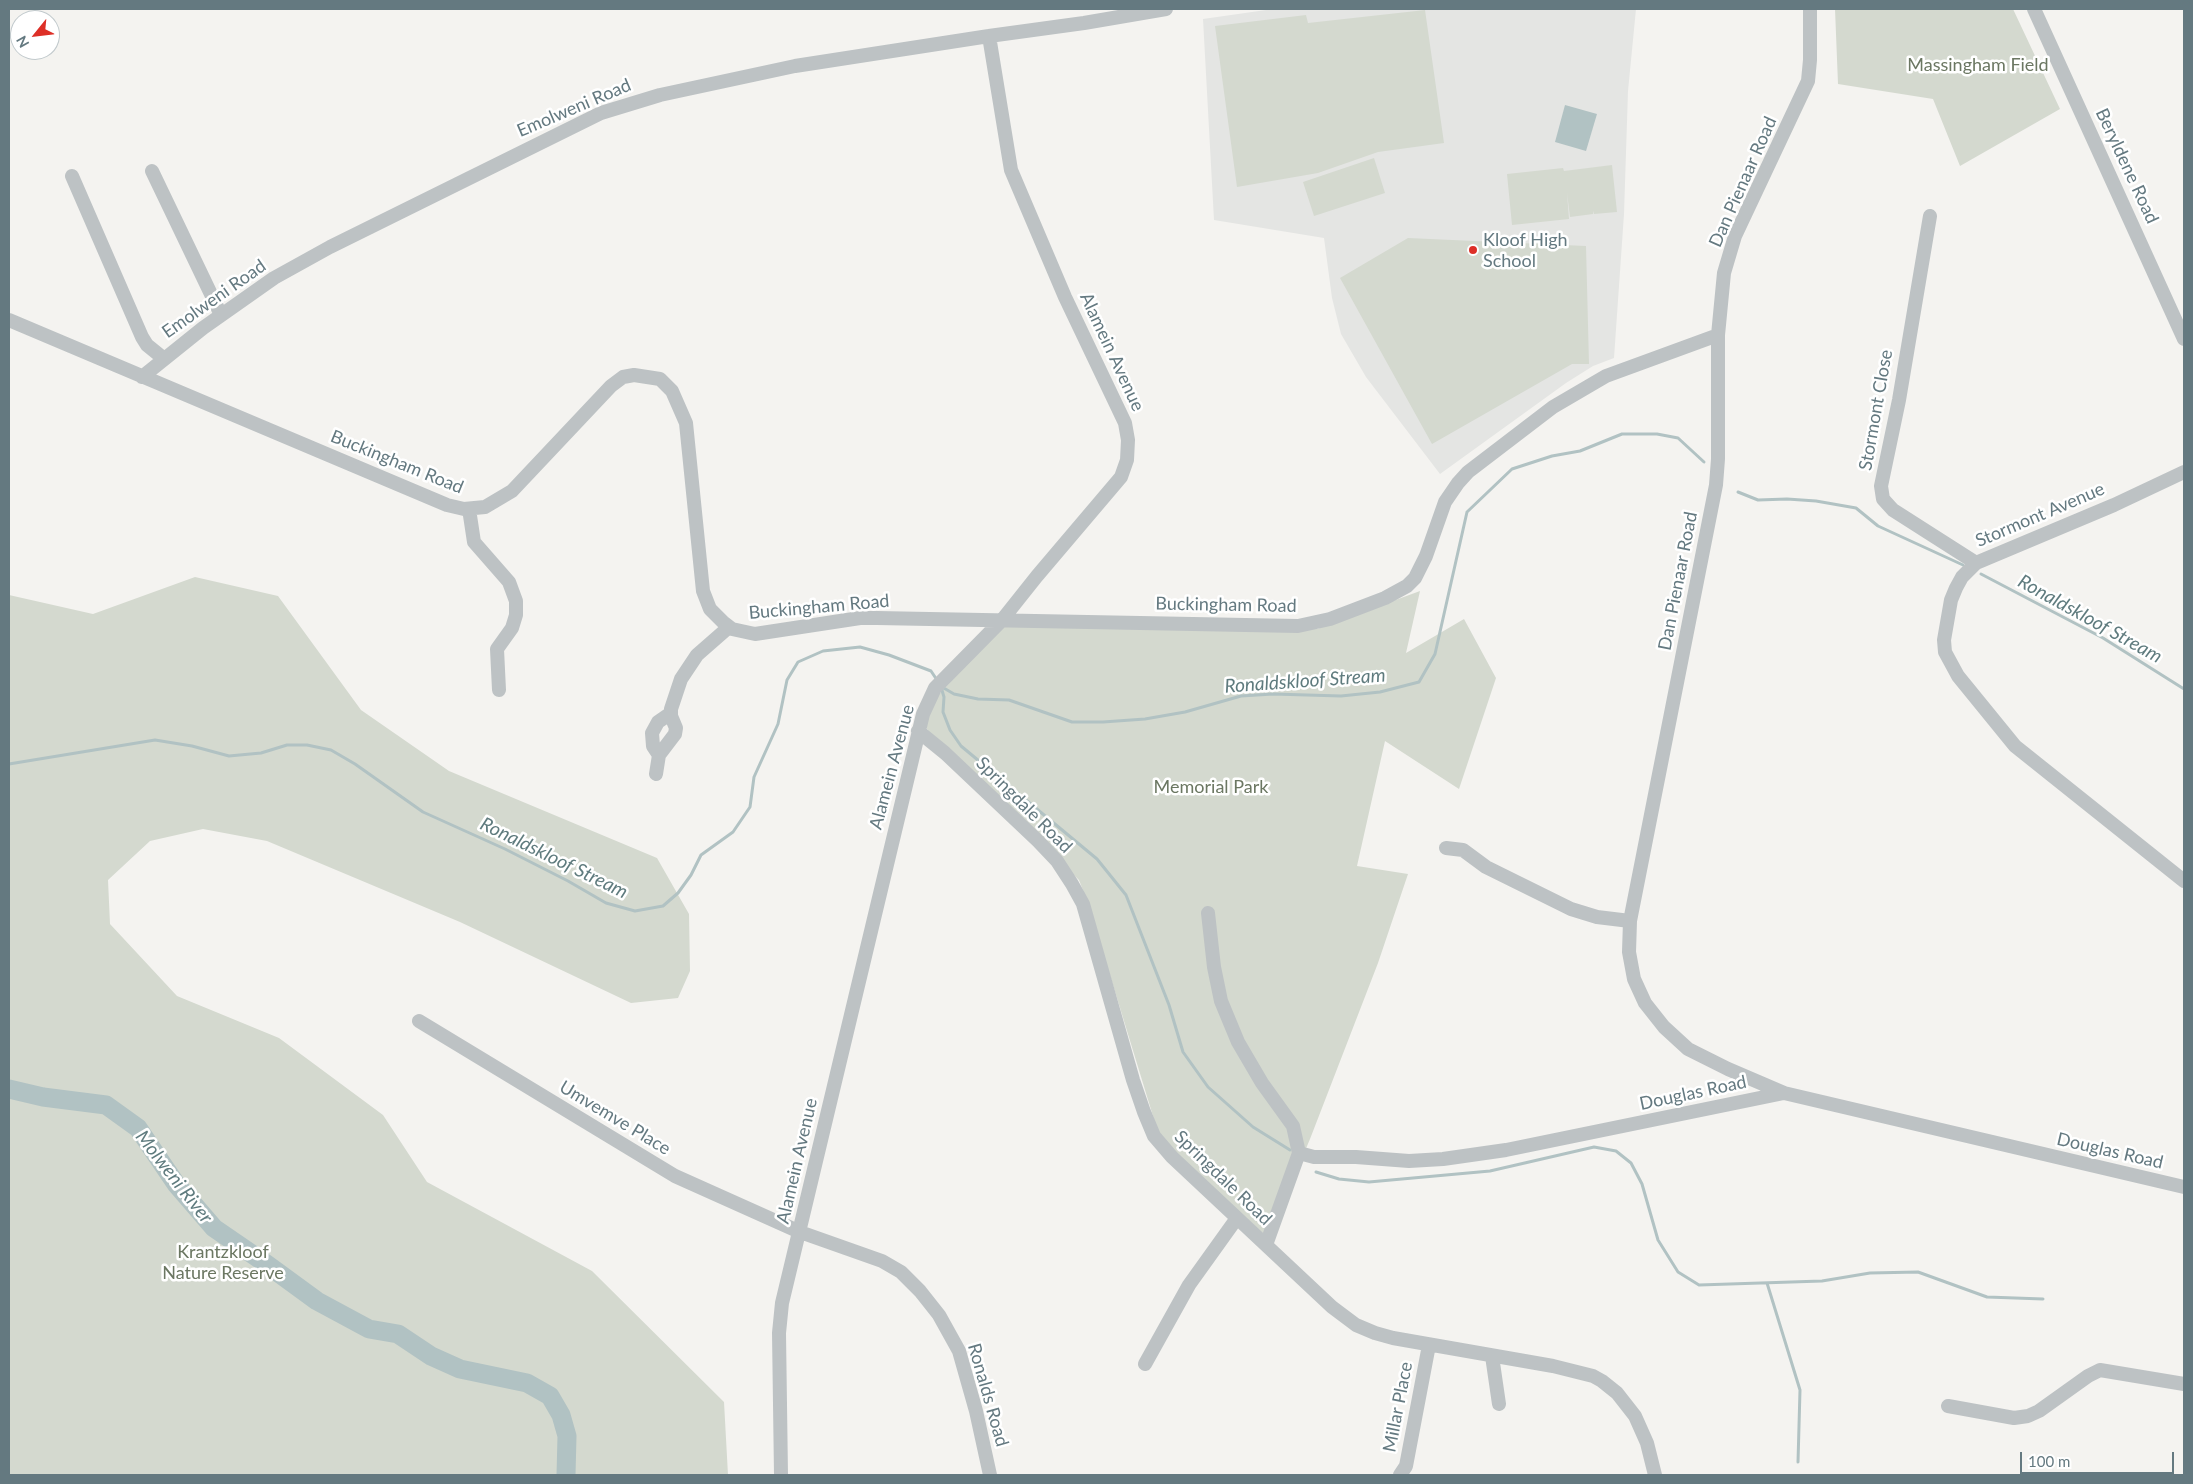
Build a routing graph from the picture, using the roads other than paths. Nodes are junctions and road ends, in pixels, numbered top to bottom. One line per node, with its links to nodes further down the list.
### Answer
1 (1166, 9): 4 (street, Emolweni Road)
2 (1810, 9): 10 (street, Dan Pienaar Road)
3 (2034, 9): 11 (street, Beryldene Road)
4 (989, 36): 8 (street, Emolweni Road); 17 (street, Alamein Avenue)
5 (152, 171): 8 (street)
6 (72, 176): 12 (street)
7 (1930, 216): 16 (street, Stormont Close)
8 (221, 315): 12 (street, Emolweni Road)
9 (9, 320): 13 (street, Buckingham Road)
10 (1718, 335): 17 (street, Buckingham Road); 27 (street, Dan Pienaar Road)
11 (2184, 338)
12 (163, 358): 13 (street, Emolweni Road)
13 (142, 376): 15 (street, Buckingham Road)
14 (2184, 472): 16 (street, Stormont Avenue)
15 (469, 509): 18 (street, Buckingham Road); 19 (street)
16 (1976, 563): 25 (street, Stormont Avenue)
17 (1002, 620): 18 (street, Buckingham Road); 21 (street, Alamein Avenue)
18 (729, 627): 20 (street)
19 (499, 690)
20 (671, 713): 22 (street); 22 (street)
21 (918, 731): 32 (street, Springdale Road); 33 (street, Alamein Avenue)
22 (659, 755): 23 (street)
23 (656, 774)
24 (1446, 848): 27 (street)
25 (2184, 881)
26 (1208, 913): 30 (street)
27 (1630, 922): 29 (street, Dan Pienaar Road)
28 (418, 1021): 33 (street, Umvemve Place)
29 (1784, 1092): 30 (street, Douglas Road); 31 (street, Douglas Road)
30 (1299, 1153): 34 (street)
31 (2184, 1187)
32 (1237, 1218): 34 (street, Springdale Road); 37 (street)
33 (800, 1232): 41 (street, Alamein Avenue); 42 (street, Ronalds Road)
34 (1266, 1245): 35 (street, Springdale Road)
35 (1428, 1345): 36 (street, Springdale Road); 43 (street, Millar Place)
36 (1492, 1356): 39 (street); 44 (street, Springdale Road)
37 (1145, 1364)
38 (2184, 1384): 40 (street)
39 (1499, 1404)
40 (1948, 1406)
41 (781, 1475)
42 (990, 1475)
43 (1400, 1475)
44 (1655, 1475)

